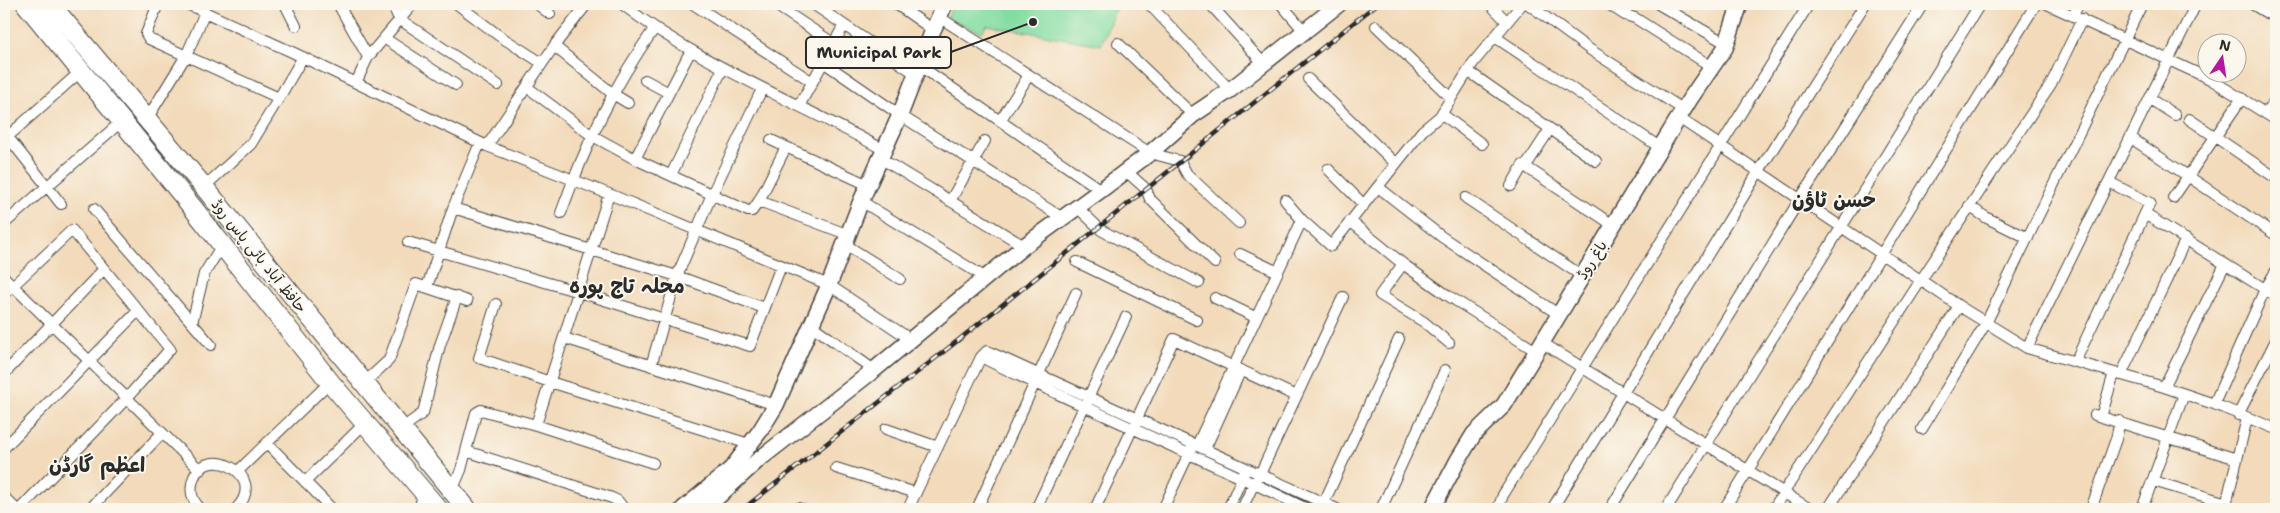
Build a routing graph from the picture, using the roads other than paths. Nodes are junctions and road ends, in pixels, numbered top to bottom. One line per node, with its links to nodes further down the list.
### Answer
1 (26, 4): 67 (highway, حافظ آباد بائی پاس روڈ)
2 (50, 4): 95 (highway, حافظ آباد بائی پاس روڈ)
3 (158, 4): 57 (street)
4 (187, 4): 37 (street)
5 (285, 4): 45 (street)
6 (338, 4): 59 (street)
7 (392, 4): 42 (street)
8 (413, 4): 42 (street)
9 (456, 4): 62 (street)
10 (537, 4): 38 (street)
11 (587, 4): 55 (street)
12 (622, 4): 47 (street)
13 (693, 4): 72 (street)
14 (774, 4): 52 (street)
15 (813, 4): 44 (street)
16 (896, 4): 40 (street)
17 (1150, 4): 78 (street)
18 (1210, 4): 63 (street)
19 (1281, 4): 48 (street)
20 (1339, 4): 48 (street)
21 (1490, 4): 43 (street)
22 (1522, 4): 43 (street)
23 (1528, 4): 90 (street)
24 (1608, 4): 64 (street)
25 (1658, 4): 54 (street)
26 (1740, 4): 54 (street, باغ روڈ)
27 (1809, 4): 108 (street)
28 (1865, 4): 120 (street)
29 (1923, 4): 136 (street)
30 (1980, 4): 155 (street)
31 (2036, 4): 166 (street)
32 (2047, 4): 41 (street)
33 (2079, 4): 41 (street)
34 (2142, 4): 51 (street)
35 (2196, 4): 60 (street)
36 (2252, 4): 39 (street)
37 (204, 12): 57 (street); 58 (street)
38 (550, 14)
39 (2276, 16)
40 (939, 17): 66 (street); 69 (street)
41 (2078, 17): 51 (street); 143 (street)
42 (400, 19): 50 (street); 75 (street)
43 (1507, 22): 49 (street)
44 (844, 25): 52 (street); 66 (street)
45 (296, 26)
46 (1376, 26): 82 (street)
47 (654, 29): 56 (street); 80 (street)
48 (1304, 31): 63 (street)
49 (1495, 37): 68 (street); 110 (street)
50 (384, 38): 59 (street); 74 (street)
51 (2124, 39): 60 (street); 158 (street)
52 (833, 43): 61 (street)
53 (1118, 43): 91 (street)
54 (1727, 44): 64 (street, باغ روڈ)
55 (554, 46): 62 (street); 80 (street)
56 (691, 50): 65 (street); 79 (street)
57 (187, 54): 81 (street); 95 (street)
58 (303, 57): 73 (street); 81 (street)
59 (368, 57): 73 (street)
60 (2168, 60): 83 (street); 85 (street)
61 (822, 62): 72 (street); 93 (street)
62 (542, 63): 76 (street)
63 (1263, 63): 78 (street)
64 (1712, 67): 90 (street, باغ روڈ)
65 (723, 68): 77 (street); 121 (street)
66 (918, 70): 93 (street); 98 (street)
67 (81, 71): 97 (highway, حافظ آباد بائی پاس روڈ); 101 (street)
68 (1468, 71): 82 (street); 99 (street)
69 (1029, 75): 98 (street); 111 (street)
70 (1308, 79): 116 (street)
71 (644, 80): 79 (street)
72 (812, 81): 87 (street)
73 (356, 83): 107 (street)
74 (456, 85)
75 (498, 85)
76 (526, 87): 100 (street); 107 (street)
77 (762, 89): 87 (street); 133 (street)
78 (1230, 90): 91 (street)
79 (669, 93): 113 (street)
80 (613, 94): 86 (street); 100 (street)
81 (279, 98): 129 (street)
82 (1451, 98): 89 (street)
83 (2242, 98): 88 (street); 103 (street)
84 (2276, 98): 88 (street)
85 (2150, 99): 92 (street); 102 (street)
86 (628, 103)
87 (799, 106): 112 (street)
88 (2266, 113): 96 (street)
89 (1442, 114): 106 (street); 116 (street)
90 (1681, 114): 108 (street); 110 (street, باغ روڈ)
91 (1193, 115): 111 (street)
92 (2175, 115)
93 (900, 116): 112 (street); 115 (street)
94 (2189, 119): 103 (street)
95 (147, 120): 129 (highway, حافظ آباد بائی پاس روڈ)
96 (2276, 120)
97 (122, 121): 128 (street); 162 (highway, حافظ آباد بائی پاس روڈ)
98 (1000, 121): 131 (street)
99 (1550, 129): 114 (street); 117 (street)
100 (591, 135): 113 (street); 124 (street)
101 (5, 136): 128 (street)
102 (2130, 138): 122 (street); 125 (street)
103 (2216, 138): 122 (street); 123 (street)
104 (771, 140): 109 (street)
105 (985, 141): 115 (street)
106 (1482, 144)
107 (484, 145): 124 (street); 144 (street)
108 (1721, 145): 120 (street); 219 (street)
109 (786, 147): 126 (street); 139 (street)
110 (1661, 148): 154 (street, باغ روڈ)
111 (1150, 152): 119 (street); 152 (street)
112 (882, 154): 126 (street); 140 (street)
113 (635, 159): 121 (street)
114 (1596, 161)
115 (973, 162): 140 (street); 149 (street)
116 (1396, 164): 130 (street)
117 (1526, 166): 127 (street); 154 (street)
118 (1328, 169): 142 (street)
119 (1126, 171): 131 (street); 169 (street)
120 (1759, 171): 136 (street); 230 (street)
121 (671, 175): 133 (street)
122 (2189, 177): 135 (street); 157 (street)
123 (2276, 178)
124 (573, 180): 132 (street); 147 (street)
125 (2109, 182): 148 (street); 213 (street)
126 (868, 185): 137 (street)
127 (1510, 186)
128 (47, 187): 141 (street); 153 (street)
129 (204, 187): 227 (highway, حافظ آباد بائی پاس روڈ)
130 (1378, 187): 142 (street); 197 (street)
131 (1101, 190): 145 (street)
132 (609, 194): 156 (street); 164 (street)
133 (712, 194): 139 (street); 156 (street)
134 (1466, 198): 177 (street)
135 (2174, 198)
136 (1800, 199): 155 (street); 239 (street)
137 (861, 200): 160 (street); 179 (street)
138 (1285, 200): 150 (street)
139 (759, 201): 160 (street)
140 (950, 201): 163 (street)
141 (61, 204)
142 (1364, 205): 151 (street)
143 (1969, 206): 158 (street); 181 (street)
144 (453, 208): 164 (street); 165 (street)
145 (1078, 208): 149 (street); 182 (street)
146 (94, 209): 203 (street)
147 (561, 212)
148 (2145, 214): 159 (street); 216 (street)
149 (1064, 219): 163 (street)
150 (1302, 220): 151 (street); 175 (street)
151 (1350, 221): 170 (street)
152 (1238, 222)
153 (4, 224)
154 (1614, 225): 177 (street, باغ روڈ)
155 (1840, 227): 166 (street); 252 (street)
156 (695, 230): 172 (street); 176 (street)
157 (2276, 235)
158 (2028, 238): 202 (street)
159 (2186, 239): 171 (street); 224 (street)
160 (847, 240): 180 (street); 184 (street)
161 (408, 242): 165 (street)
162 (222, 245): 203 (street); 225 (highway, حافظ آباد بائی پاس روڈ)
163 (1024, 246): 179 (street)
164 (592, 250): 176 (street); 187 (street)
165 (439, 251): 185 (street); 187 (street)
166 (1882, 253): 181 (street); 262 (street)
167 (1240, 254): 175 (street)
168 (1077, 262): 201 (street)
169 (1215, 263)
170 (1403, 264): 210 (street); 212 (street)
171 (2225, 264): 186 (street); 229 (street)
172 (781, 266): 184 (street); 195 (street)
173 (104, 269): 183 (street); 196 (street); 204 (street)
174 (2276, 271): 186 (street)
175 (1278, 272): 199 (street)
176 (677, 276): 195 (street); 200 (street)
177 (1582, 276): 197 (street, باغ روڈ)
178 (4, 277): 183 (street)
179 (986, 278): 208 (street)
180 (900, 279)
181 (1921, 280): 194 (street); 269 (street)
182 (1200, 283)
183 (12, 285): 189 (street); 204 (street)
184 (829, 285): 205 (street); 208 (street)
185 (427, 287): 227 (street); 244 (street)
186 (2264, 289): 191 (street); 235 (street)
187 (579, 292): 200 (street); 206 (street)
188 (1076, 293): 222 (street)
189 (4, 294)
190 (1343, 296): 233 (street)
191 (2276, 296)
192 (1215, 298): 199 (street)
193 (496, 304): 226 (street)
194 (1959, 306): 202 (street); 303 (street)
195 (764, 308): 200 (street)
196 (138, 310): 215 (street); 234 (street)
197 (1558, 314): 212 (street, باغ روڈ)
198 (1126, 317): 232 (street)
199 (1255, 317): 218 (street)
200 (663, 318): 217 (street)
201 (1197, 320)
202 (1986, 323): 213 (street); 246 (street)
203 (192, 324): 211 (street)
204 (52, 325): 215 (street); 223 (street)
205 (811, 325): 220 (street); 236 (street)
206 (564, 338): 217 (street); 226 (street)
207 (1399, 339): 272 (street)
208 (910, 340): 220 (street)
209 (2276, 340): 238 (street)
210 (1448, 343)
211 (211, 345)
212 (1539, 347): 219 (street); 296 (street, باغ روڈ)
213 (2027, 348): 216 (street)
214 (984, 354): 222 (street); 228 (street); 253 (street)
215 (88, 360): 234 (street); 254 (street)
216 (2075, 362): 224 (street)
217 (651, 366): 236 (street)
218 (1237, 367): 233 (street); 242 (street); 255 (street)
219 (1583, 369): 230 (street); 297 (street)
220 (874, 370): 285 (street)
221 (1446, 370): 295 (street)
222 (1038, 373): 228 (street); 232 (street)
223 (4, 374)
224 (2118, 374): 229 (street); 240 (street)
225 (330, 382): 241 (highway, حافظ آباد بائی پاس روڈ); 250 (street)
226 (550, 382): 243 (street); 251 (street)
227 (364, 383): 244 (highway, حافظ آباد بائی پاس روڈ)
228 (1033, 384): 237 (street); 287 (street)
229 (2164, 387): 231 (street)
230 (1623, 394): 239 (street); 298 (street)
231 (2184, 394): 235 (street); 249 (street)
232 (1088, 395): 237 (street); 242 (street)
233 (1296, 396): 264 (street)
234 (126, 398): 248 (street); 276 (street)
235 (2214, 404): 238 (street)
236 (776, 405): 251 (street)
237 (1083, 406): 242 (street); 288 (street)
238 (2243, 417): 247 (street); 257 (street)
239 (1666, 420): 252 (street); 299 (street)
240 (2120, 422): 249 (street); 304 (street)
241 (365, 423): 266 (street); 271 (highway, حافظ آباد بائی پاس روڈ)
242 (1136, 424): 255 (street); 289 (street)
243 (536, 425): 256 (street); 258 (street)
244 (401, 429): 267 (highway, حافظ آباد بائی پاس روڈ)
245 (886, 429): 253 (street)
246 (1922, 429)
247 (2276, 429)
248 (162, 433): 260 (street); 277 (street)
249 (2168, 437): 257 (street); 265 (street)
250 (267, 443): 261 (street); 266 (street)
251 (749, 444): 284 (street)
252 (1706, 445): 262 (street); 300 (street)
253 (938, 447): 268 (street)
254 (4, 448)
255 (1196, 448): 263 (street); 263 (street); 290 (street)
256 (466, 451): 267 (street); 283 (street)
257 (2237, 459): 273 (street)
258 (653, 463)
259 (836, 468): 268 (street)
260 (200, 470): 261 (street); 278 (street)
261 (238, 470): 279 (street)
262 (1748, 471): 269 (street); 301 (street)
263 (1244, 473): 264 (street); 291 (street)
264 (1257, 477): 272 (street); 292 (street); 293 (street)
265 (2153, 480): 273 (street); 305 (street)
266 (305, 482): 280 (street)
267 (452, 491): 282 (highway, حافظ آباد بائی پاس روڈ)
268 (916, 493): 286 (street)
269 (1783, 493): 274 (street); 302 (street)
270 (4, 497): 275 (street)
271 (421, 501): 281 (highway, حافظ آباد بائی پاس روڈ)
272 (1322, 506): 294 (street)
273 (2226, 506)
274 (1803, 508)
275 (16, 509)
276 (20, 509)
277 (90, 509)
278 (201, 509)
279 (236, 509)
280 (332, 509)
281 (438, 509)
282 (467, 509)
283 (624, 509)
284 (683, 509)
285 (699, 509)
286 (908, 509)
287 (977, 509)
288 (1036, 509)
289 (1095, 509)
290 (1163, 509)
291 (1228, 509)
292 (1242, 509)
293 (1307, 509)
294 (1337, 509)
295 (1381, 509)
296 (1432, 509)
297 (1498, 509)
298 (1552, 509)
299 (1610, 509)
300 (1666, 509)
301 (1724, 509)
302 (1773, 509)
303 (1828, 509)
304 (2091, 509)
305 (2142, 509)

